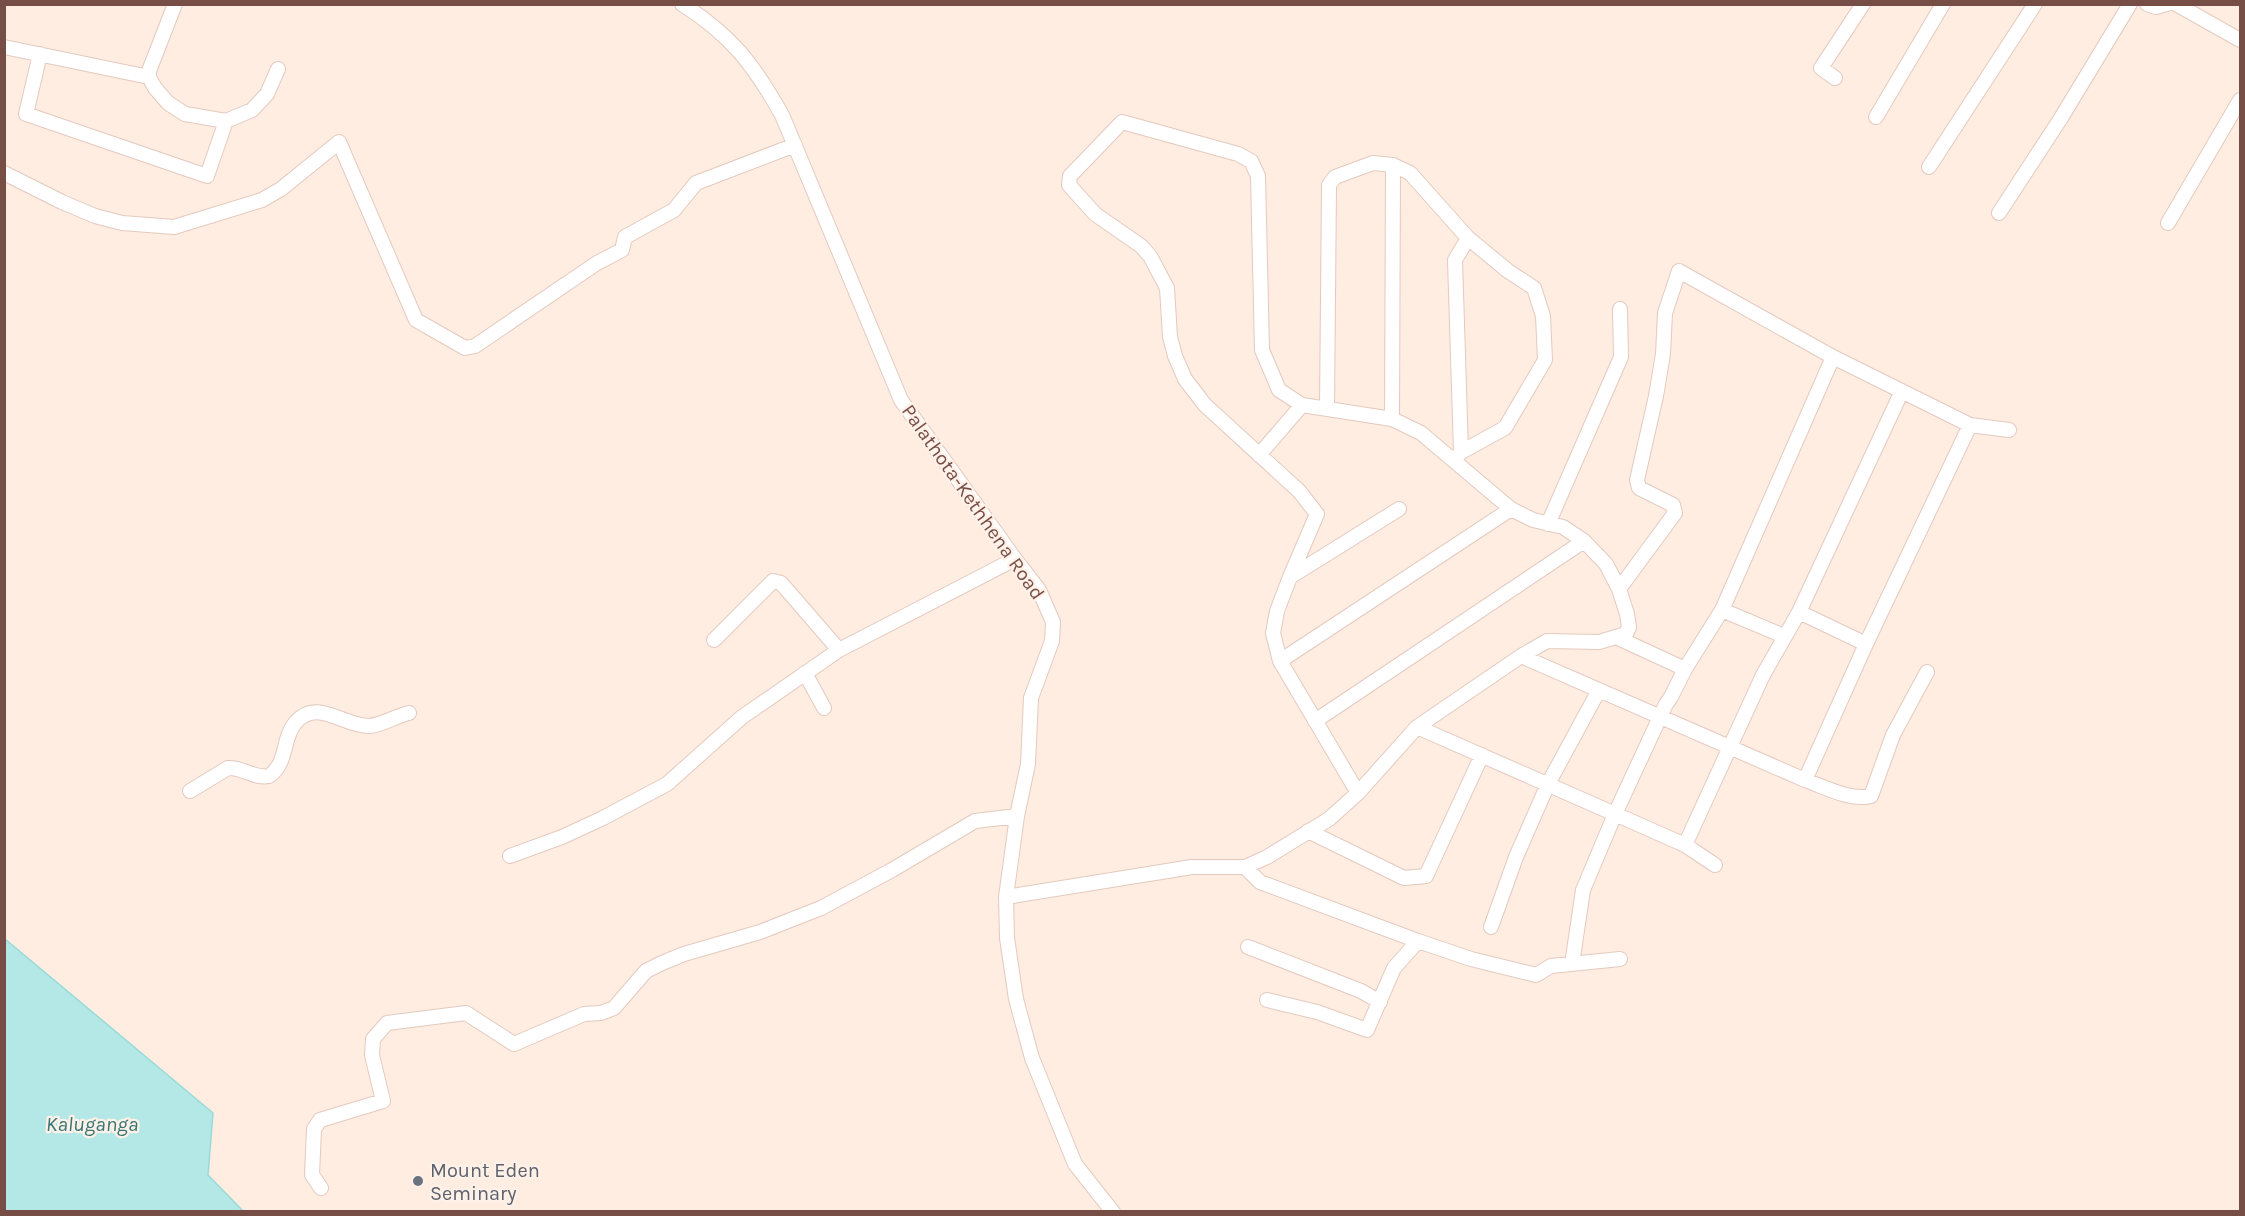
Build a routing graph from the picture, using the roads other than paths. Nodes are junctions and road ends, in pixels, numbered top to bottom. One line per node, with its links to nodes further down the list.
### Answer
1 (175, 4): 14 (street)
2 (682, 4): 19 (street, Palathota-Kethhena Road)
3 (1863, 4): 15 (street)
4 (1944, 4): 17 (street)
5 (2035, 4): 21 (street)
6 (2130, 4): 23 (street)
7 (2147, 4): 8 (street)
8 (2167, 4)
9 (2176, 4): 10 (street)
10 (2241, 40)
11 (4, 47): 12 (street)
12 (40, 54): 14 (street); 18 (street)
13 (278, 69): 18 (street)
14 (149, 77): 18 (street)
15 (1835, 78)
16 (2241, 100): 24 (street)
17 (1876, 117)
18 (226, 121)
19 (795, 144): 22 (street); 40 (street, Palathota-Kethhena Road)
20 (1393, 165): 25 (street); 30 (street); 31 (street)
21 (1929, 167)
22 (4, 173)
23 (1999, 213)
24 (2168, 223)
25 (1468, 238): 35 (street); 35 (street)
26 (1620, 309): 38 (street)
27 (1833, 357): 28 (street); 42 (street); 43 (street)
28 (1902, 391): 32 (street); 44 (street)
29 (1302, 405): 30 (street); 34 (street); 34 (street)
30 (1327, 410): 31 (street)
31 (1392, 419): 35 (street)
32 (1970, 425): 33 (street); 48 (street)
33 (2009, 430)
34 (1259, 455): 41 (street)
35 (1458, 456): 37 (street)
36 (1399, 508): 41 (street)
37 (1511, 509): 38 (street); 51 (street)
38 (1548, 524): 39 (street)
39 (1584, 541): 42 (street); 59 (street)
40 (1015, 559): 49 (street); 68 (street, Palathota-Kethhena Road)
41 (1290, 577): 51 (street)
42 (1619, 589): 46 (street)
43 (1722, 610): 45 (street); 52 (street)
44 (1799, 612): 45 (street); 48 (street)
45 (1784, 636): 61 (street)
46 (1618, 638): 50 (street); 52 (street)
47 (714, 640): 49 (street)
48 (1866, 644): 63 (street)
49 (838, 651): 54 (street)
50 (1521, 656): 55 (street); 60 (street)
51 (1280, 661): 59 (street)
52 (1685, 669): 58 (street)
53 (1927, 672): 63 (street)
54 (805, 673): 56 (street); 71 (street)
55 (1599, 690): 58 (street); 64 (street)
56 (824, 708)
57 (409, 713): 65 (street)
58 (1660, 718): 61 (street); 67 (street)
59 (1315, 721): 66 (street)
60 (1417, 727): 62 (street); 66 (street)
61 (1730, 749): 63 (street); 70 (street)
62 (1482, 755): 64 (street); 69 (street)
63 (1805, 780)
64 (1548, 784): 67 (street); 75 (street)
65 (190, 791)
66 (1358, 793): 69 (street)
67 (1615, 814): 70 (street); 79 (street)
68 (1017, 816): 74 (street, Palathota-Kethhena Road); 82 (street)
69 (1308, 831): 73 (street)
70 (1685, 845): 72 (street)
71 (510, 856)
72 (1715, 865)
73 (1245, 867): 74 (street); 76 (street)
74 (1006, 897): 83 (street, Palathota-Kethhena Road)
75 (1491, 927)
76 (1418, 941): 79 (street); 81 (street)
77 (1248, 947): 81 (street)
78 (1620, 958): 79 (street)
79 (1572, 964)
80 (1267, 1000): 81 (street)
81 (1380, 1002)
82 (321, 1188)
83 (1113, 1212)

